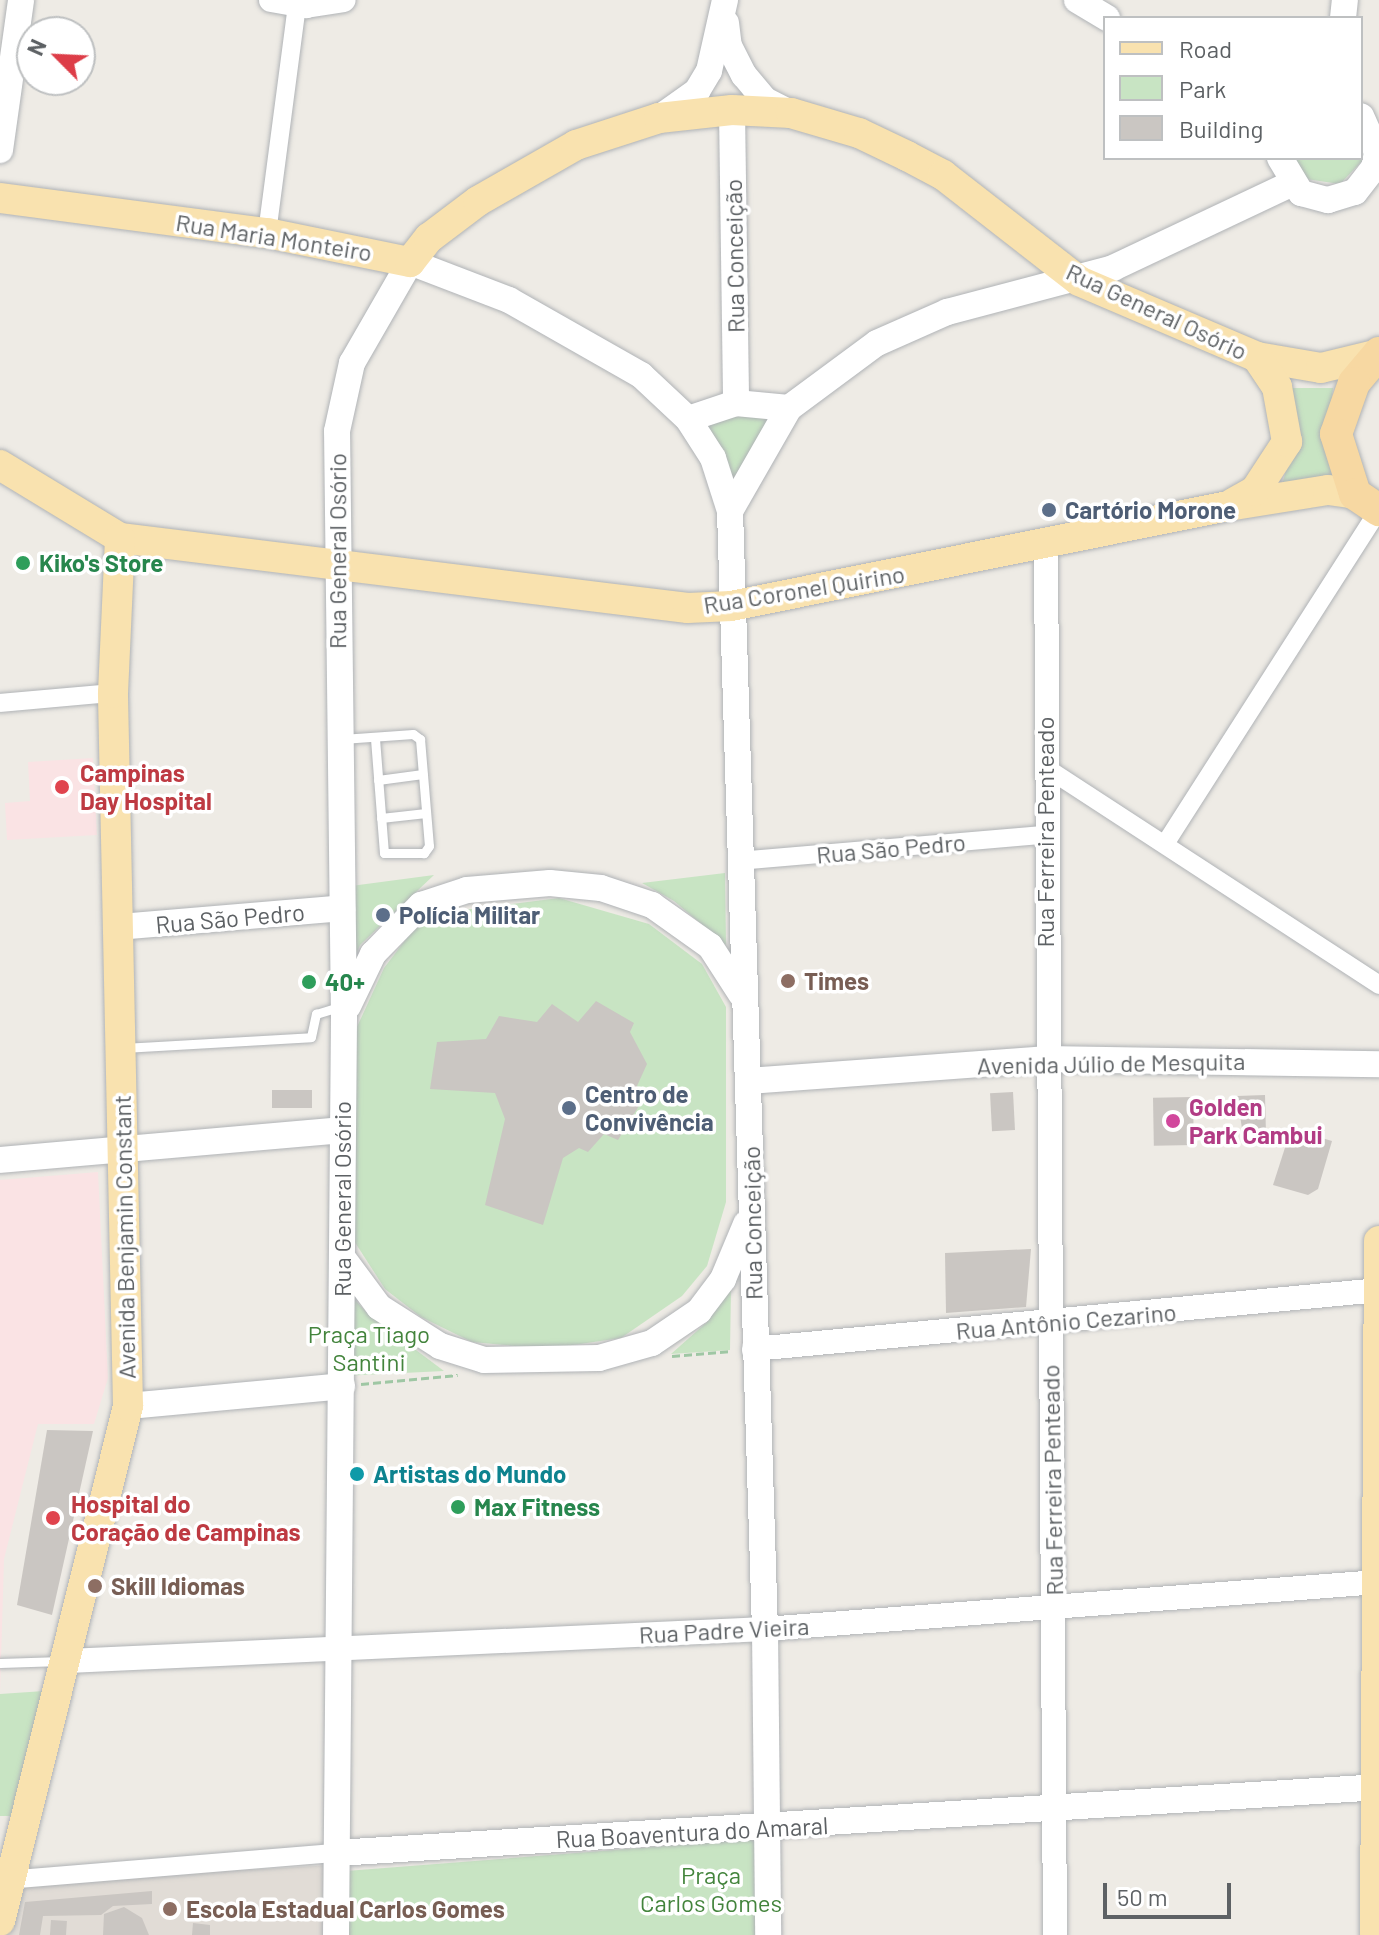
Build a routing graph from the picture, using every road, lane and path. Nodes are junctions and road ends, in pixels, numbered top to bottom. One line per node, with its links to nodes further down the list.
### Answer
1 (21, 0): 8 (main road)
2 (271, 0): 6 (street)
3 (344, 0): 6 (street)
4 (1077, 0): 7 (main road)
5 (724, 1): 10 (main road); 11 (main road)
6 (297, 4): 18 (street)
7 (1104, 16)
8 (4, 94): 13 (main road)
9 (732, 110): 10 (main road, Rua General Osório); 11 (main road, Rua General Osório); 23 (main road, Rua Conceição)
10 (791, 113): 20 (main road, Rua General Osório)
11 (659, 118): 19 (main road, Rua General Osório)
12 (1372, 129): 16 (main road)
13 (0, 150)
14 (1281, 160): 15 (main road)
15 (1291, 184): 16 (main road); 20 (main road)
16 (1372, 186)
17 (0, 198): 18 (main road, Rua Maria Monteiro)
18 (267, 233): 19 (main road, Rua Maria Monteiro)
19 (410, 262): 25 (main road, Rua Maria Monteiro); 32 (main road, Rua General Osório)
20 (1079, 281): 22 (main road, Rua General Osório); 24 (main road)
21 (1377, 354): 22 (main road, Rua General Osório); 27 (highway)
22 (1257, 357): 28 (main road)
23 (736, 403): 24 (main road); 25 (main road)
24 (789, 408): 29 (main road)
25 (688, 419): 29 (main road, Rua Maria Monteiro)
26 (0, 465): 30 (main road, Rua Coronel Quirino)
27 (1371, 505): 28 (main road, Rua Coronel Quirino); 44 (street)
28 (1228, 506): 31 (main road, Rua Coronel Quirino)
29 (730, 511): 33 (main road, Rua Conceição)
30 (120, 538): 32 (main road, Rua Coronel Quirino); 34 (main road, Avenida Benjamin Constant)
31 (1046, 546): 33 (main road, Rua Coronel Quirino); 38 (street, Rua Ferreira Penteado)
32 (334, 563): 33 (main road, Rua Coronel Quirino); 36 (main road, Rua General Osório)
33 (731, 606): 45 (main road, Rua Conceição)
34 (113, 693): 35 (street); 47 (main road, Avenida Benjamin Constant)
35 (0, 703)
36 (338, 739): 37 (lane); 46 (main road, Rua General Osório)
37 (375, 739): 39 (lane); 40 (lane)
38 (1045, 767): 43 (street, Rua Ferreira Penteado); 44 (street)
39 (423, 774): 40 (lane); 41 (lane)
40 (378, 780): 42 (lane)
41 (426, 813): 42 (lane); 42 (lane)
42 (381, 818)
43 (1043, 835): 45 (street, Rua São Pedro); 52 (street, Rua Ferreira Penteado)
44 (1165, 844): 48 (street)
45 (738, 861): 49 (main road, Rua Conceição)
46 (342, 908): 47 (main road, Rua São Pedro); 50 (main road, Rua General Osório)
47 (118, 927): 51 (main road, Avenida Benjamin Constant)
48 (1379, 985)
49 (741, 994): 50 (main road); 54 (main road, Rua Conceição)
50 (344, 1012): 51 (lane); 55 (main road, Rua General Osório)
51 (120, 1049): 56 (main road, Avenida Benjamin Constant)
52 (1045, 1059): 53 (main road, Avenida Júlio de Mesquita); 54 (main road, Avenida Júlio de Mesquita); 62 (street, Rua Ferreira Penteado)
53 (1379, 1064)
54 (748, 1081): 58 (main road, Rua Conceição)
55 (342, 1130): 56 (main road); 60 (main road, Rua General Osório)
56 (121, 1150): 57 (main road); 65 (main road, Avenida Benjamin Constant)
57 (0, 1160)
58 (752, 1205): 60 (main road); 63 (main road, Rua Conceição)
59 (1379, 1241): 61 (main road)
60 (342, 1257): 64 (main road, Rua General Osório)
61 (1379, 1290): 62 (street, Rua Antônio Cezarino); 66 (main road)
62 (1049, 1324): 63 (street, Rua Antônio Cezarino); 67 (street, Rua Ferreira Penteado)
63 (754, 1349): 68 (main road, Rua Conceição)
64 (342, 1386): 65 (main road); 69 (main road, Rua General Osório)
65 (128, 1406): 70 (main road, Avenida Benjamin Constant)
66 (1377, 1582): 67 (street, Rua Padre Vieira); 72 (main road)
67 (1053, 1608): 68 (street, Rua Padre Vieira); 73 (street, Rua Ferreira Penteado)
68 (765, 1629): 69 (street, Rua Padre Vieira); 74 (main road, Rua Conceição)
69 (342, 1646): 70 (street, Rua Padre Vieira); 75 (main road, Rua General Osório)
70 (68, 1661): 71 (lane); 76 (main road, Avenida Benjamin Constant)
71 (0, 1663)
72 (1377, 1787): 73 (main road, Rua Boaventura do Amaral); 81 (main road)
73 (1056, 1810): 74 (main road, Rua Boaventura do Amaral); 80 (street, Rua Ferreira Penteado)
74 (766, 1828): 75 (main road, Rua Boaventura do Amaral); 79 (main road, Rua Conceição)
75 (337, 1853): 76 (street, Rua Boaventura do Amaral); 78 (main road, Rua General Osório)
76 (6, 1880): 77 (main road, Avenida Benjamin Constant)
77 (0, 1921)
78 (336, 1935)
79 (768, 1935)
80 (1055, 1935)
81 (1375, 1935)

